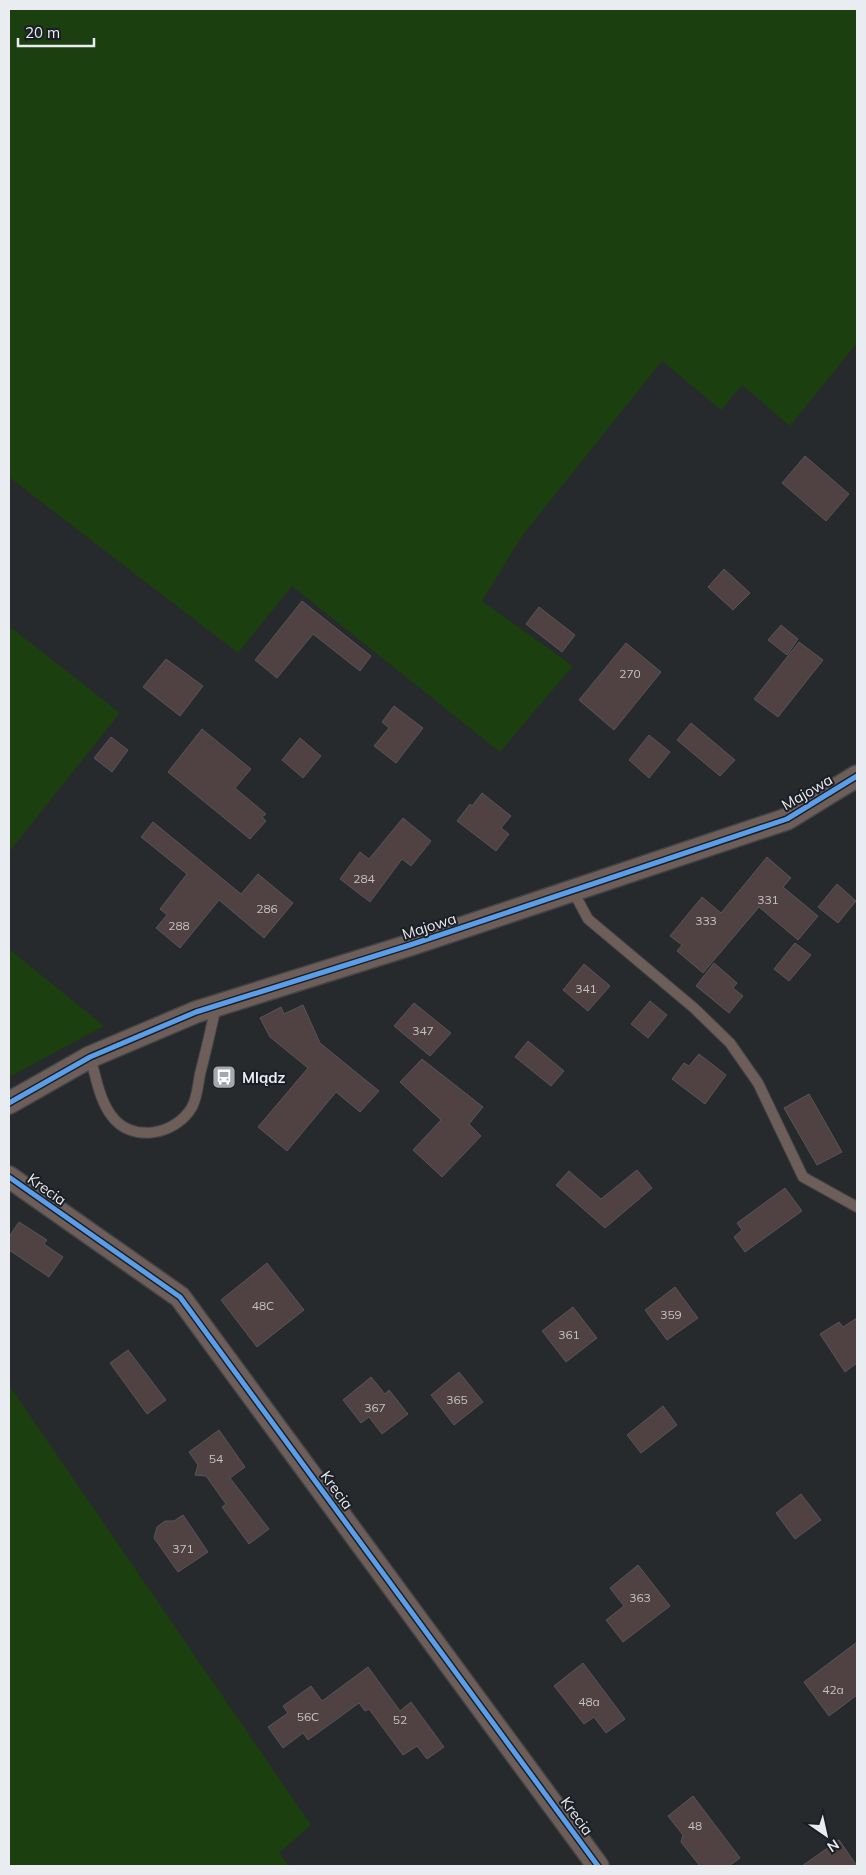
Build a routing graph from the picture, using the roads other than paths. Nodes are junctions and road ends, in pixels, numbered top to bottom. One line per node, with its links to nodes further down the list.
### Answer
1 (857, 776): 2 (street, Majowa)
2 (573, 891): 3 (street, Majowa); 7 (lane)
3 (216, 1006): 4 (street, Majowa); 4 (lane)
4 (90, 1057): 5 (street, Majowa)
5 (9, 1103)
6 (9, 1177): 8 (street, Krecia)
7 (857, 1207)
8 (598, 1866)

